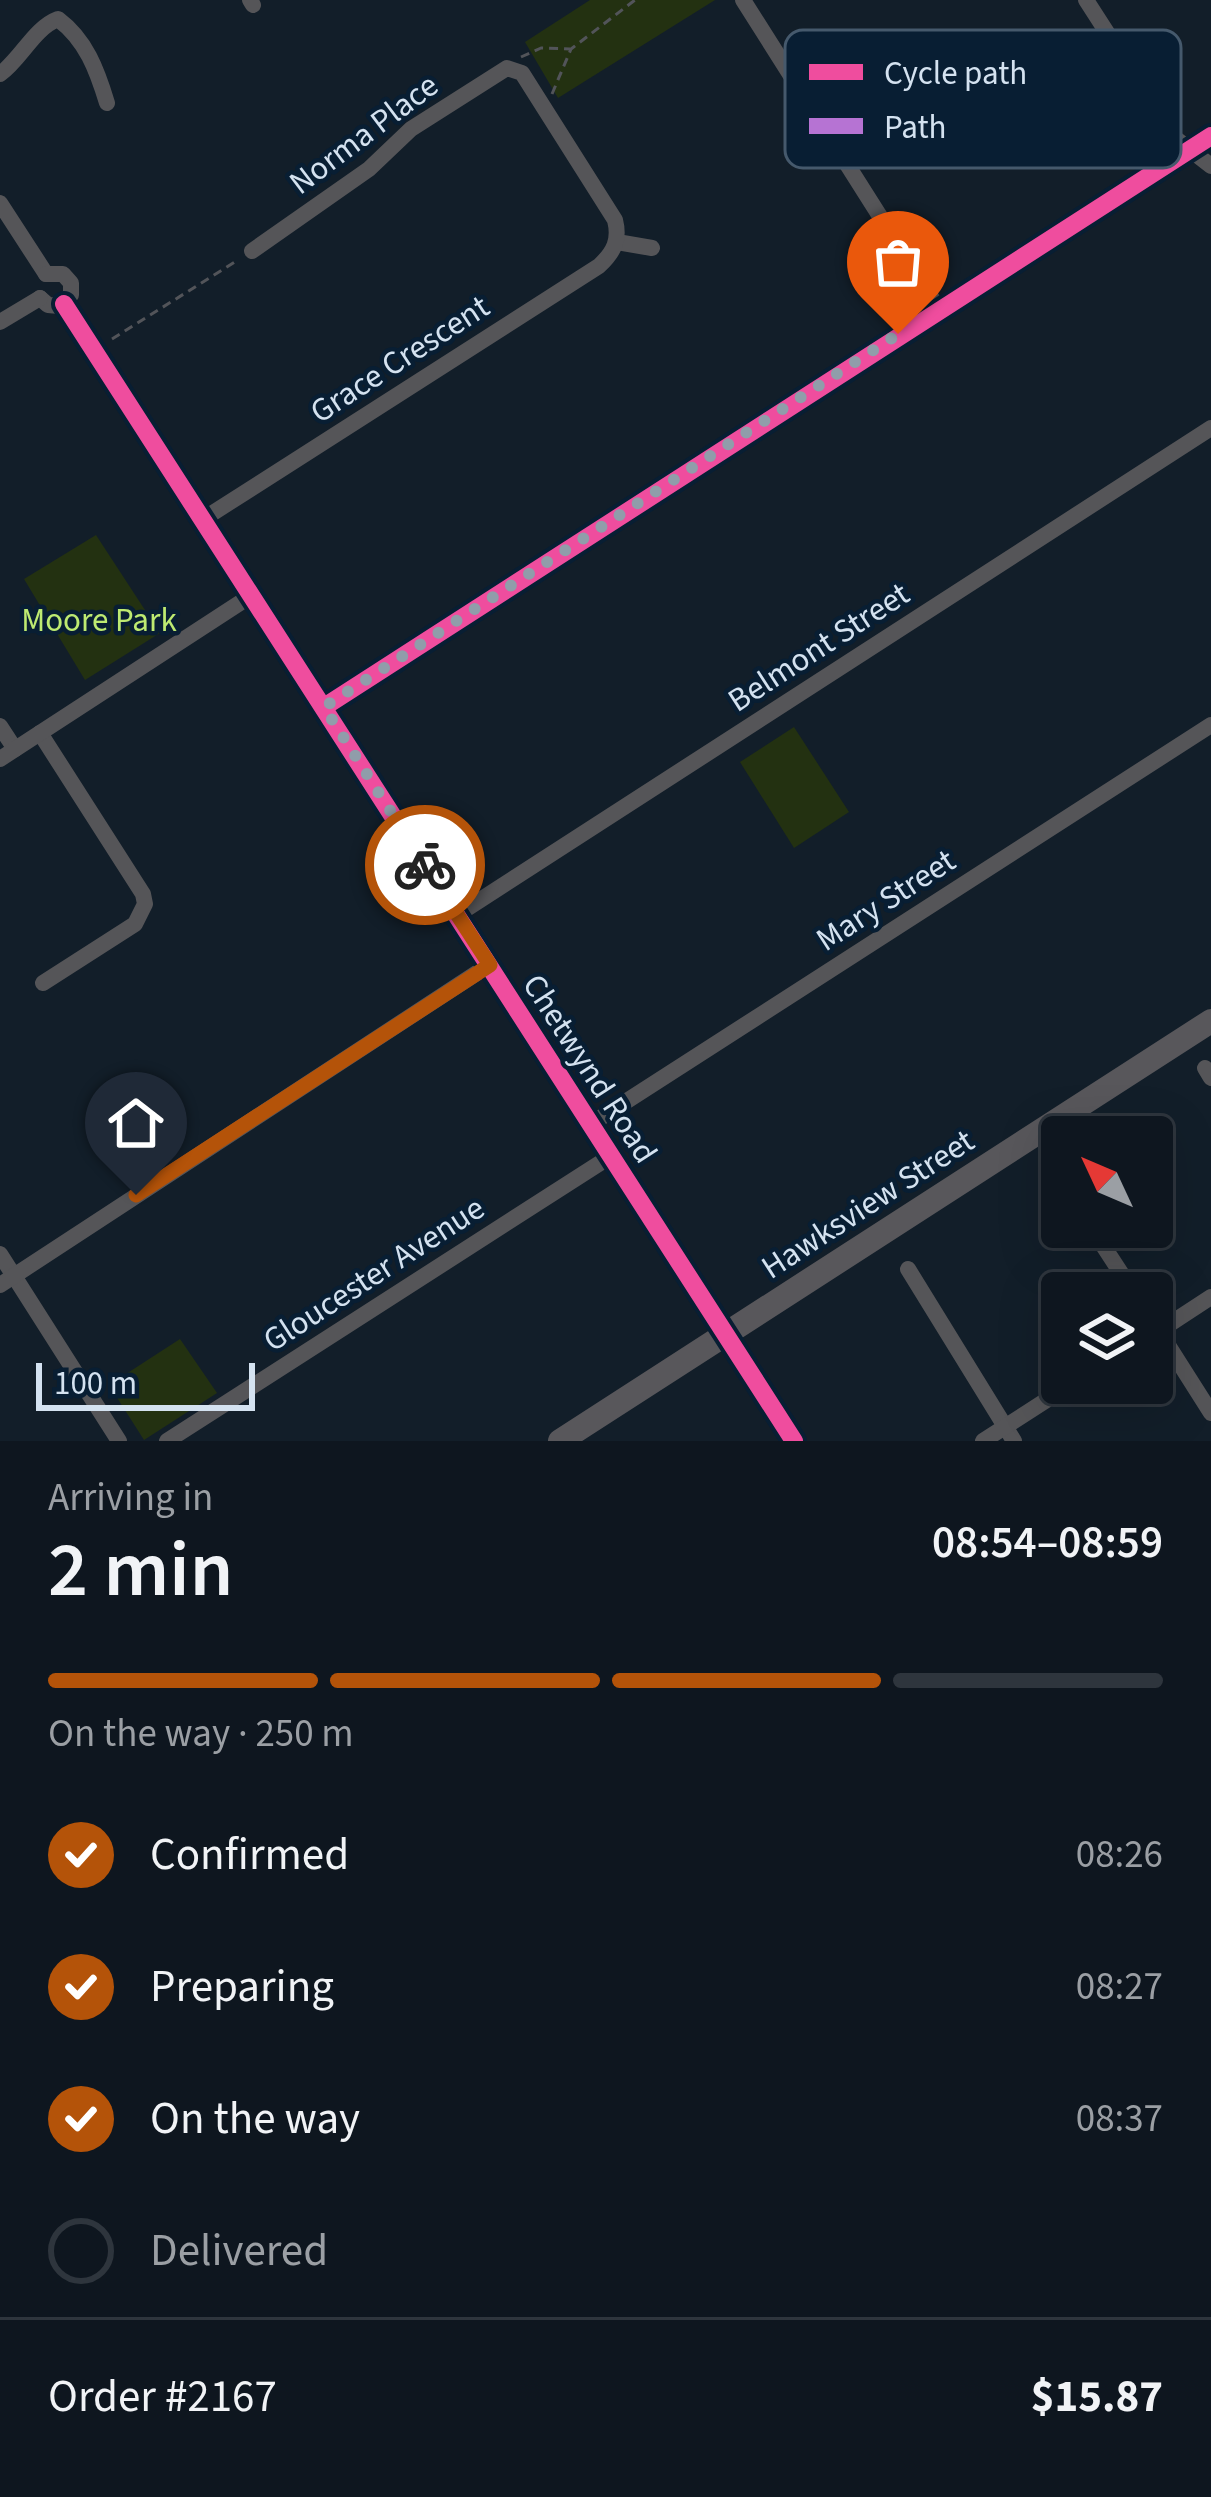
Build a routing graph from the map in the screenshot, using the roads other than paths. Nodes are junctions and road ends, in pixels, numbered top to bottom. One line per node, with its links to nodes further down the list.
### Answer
1 (743, 0): 4 (street)
2 (1086, 0): 3 (street)
3 (1105, 30)
4 (785, 66)
5 (0, 74): 6 (street)
6 (107, 103)
7 (1211, 136): 9 (street)
8 (1181, 140): 9 (street)
9 (1190, 149): 10 (street); 11 (street)
10 (1181, 155)
11 (1211, 166)
12 (849, 168): 21 (street)
13 (1160, 168): 21 (street)
14 (0, 203): 18 (street)
15 (617, 242): 16 (street); 17 (street, Norma Place); 24 (street, Grace Crescent)
16 (652, 248)
17 (252, 251)
18 (46, 274): 19 (street); 20 (street)
19 (40, 298): 20 (street); 22 (street)
20 (64, 304): 24 (street, Chetwynd Road)
21 (938, 308): 26 (street)
22 (0, 322)
23 (1211, 428): 31 (street, Belmont Street)
24 (205, 518): 25 (street, Chetwynd Road)
25 (252, 595): 26 (street, Chetwynd Road); 29 (street)
26 (324, 707): 31 (street, Chetwynd Road)
27 (0, 725): 30 (street)
28 (1211, 725): 35 (street, Mary Street)
29 (40, 733): 30 (street); 33 (street)
30 (8, 754)
31 (457, 915): 32 (street, Chetwynd Road)
32 (490, 965): 35 (street, Chetwynd Road); 39 (street)
33 (43, 983)
34 (1211, 1021): 42 (main road, Hawksview Street)
35 (591, 1124): 36 (street, Chetwynd Road)
36 (611, 1156): 42 (street, Chetwynd Road); 48 (street, Gloucester Avenue)
37 (0, 1254): 39 (street)
38 (908, 1269): 46 (street)
39 (7, 1280): 47 (street)
40 (1211, 1297): 41 (street)
41 (1173, 1317)
42 (726, 1334): 49 (main road, Hawksview Street); 50 (street, Chetwynd Road)
43 (1173, 1353): 45 (street)
44 (1047, 1404): 46 (street)
45 (1211, 1413)
46 (1009, 1434): 51 (street)
47 (119, 1441)
48 (167, 1441)
49 (560, 1441)
50 (794, 1441)
51 (982, 1441)

